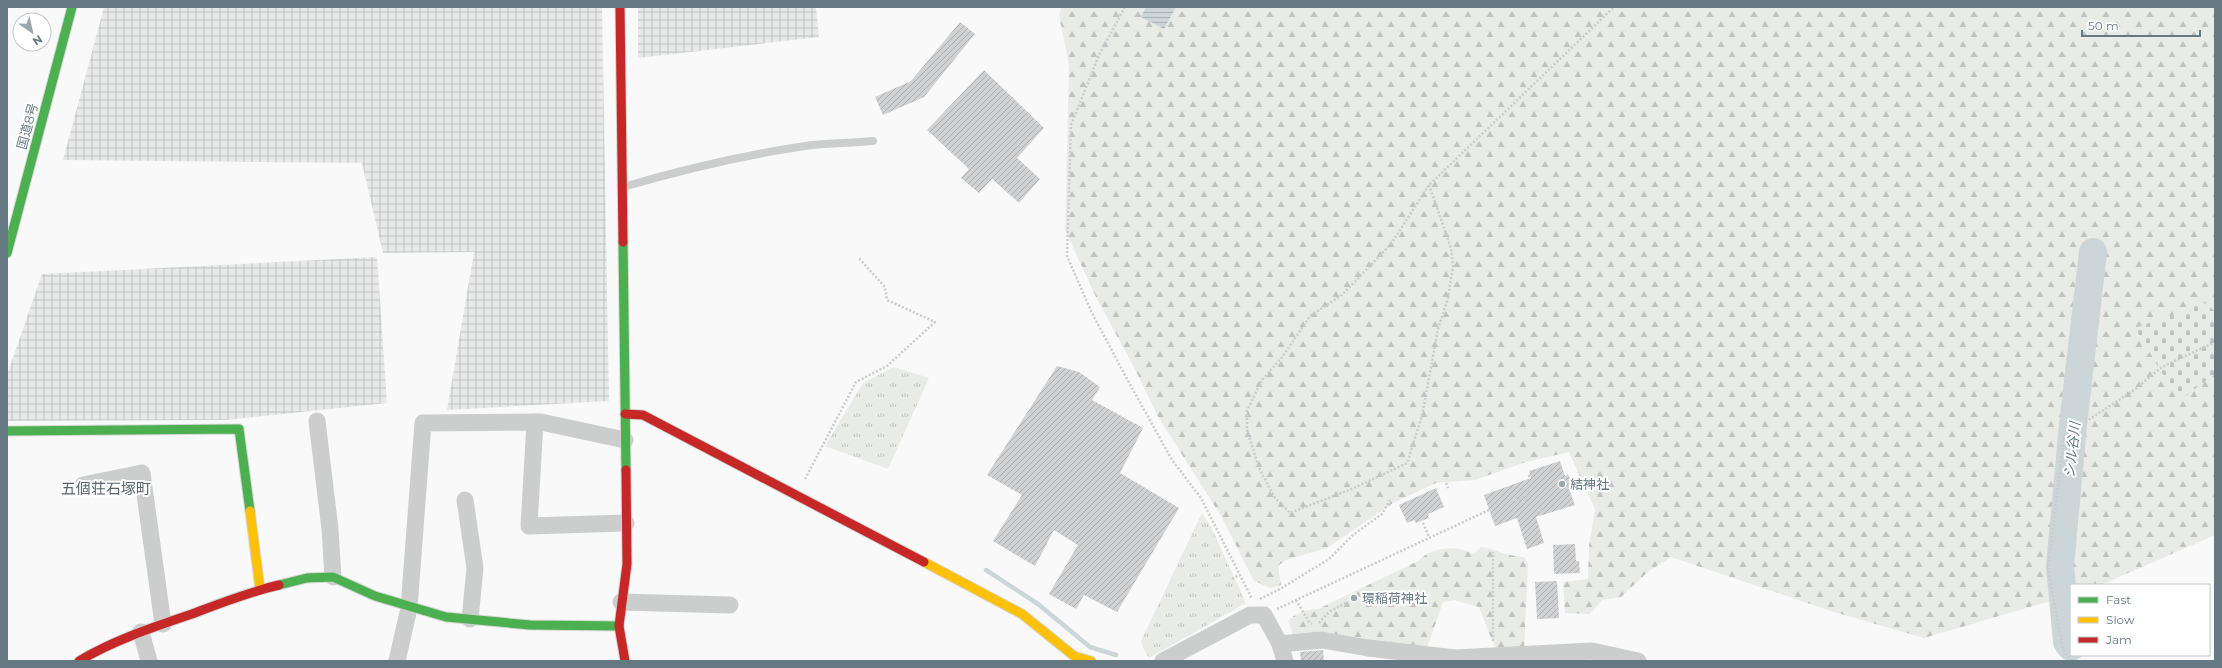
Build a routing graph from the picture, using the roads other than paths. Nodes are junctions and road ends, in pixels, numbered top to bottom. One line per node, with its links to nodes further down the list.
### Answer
1 (72, 7): 5 (main road, 国道8号)
2 (620, 7): 4 (main road)
3 (873, 141): 4 (lane)
4 (621, 188): 6 (main road)
5 (7, 252)
6 (625, 414): 10 (main road); 30 (main road)
7 (317, 421): 14 (street)
8 (535, 422): 10 (street); 13 (street); 18 (street)
9 (7, 431): 15 (main road)
10 (625, 440): 13 (main road)
11 (83, 485): 20 (street)
12 (465, 500): 19 (street)
13 (626, 524): 16 (main road)
14 (333, 577): 15 (main road); 18 (main road)
15 (260, 589): 20 (main road)
16 (621, 602): 17 (street); 21 (main road)
17 (730, 605)
18 (409, 608): 19 (main road); 28 (street)
19 (470, 619): 21 (main road)
20 (163, 624): 22 (main road)
21 (619, 626): 29 (main road)
22 (141, 632): 26 (main road); 27 (street)
23 (1280, 644): 25 (street); 31 (street); 32 (street)
24 (1617, 659): 25 (street); 33 (street)
25 (1455, 660)
26 (79, 661)
27 (149, 661)
28 (398, 661)
29 (625, 661)
30 (1092, 661)
31 (1163, 661)
32 (1285, 661)
33 (1638, 661)

